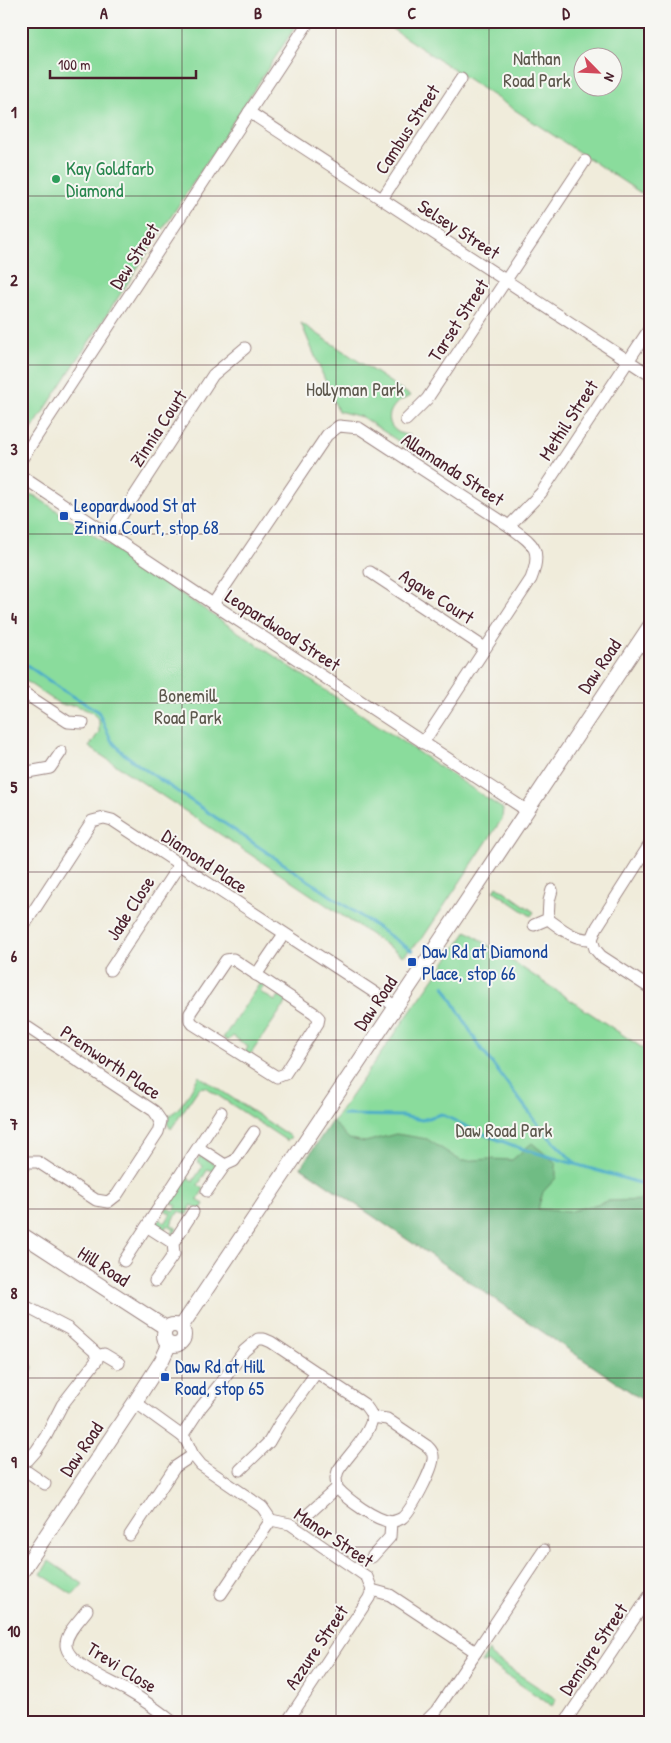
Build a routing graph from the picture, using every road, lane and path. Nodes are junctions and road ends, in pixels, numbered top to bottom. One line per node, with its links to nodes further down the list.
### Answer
1 (309, 21): 3 (street, Dew Street)
2 (461, 79): 5 (street, Cambus Street)
3 (249, 112): 5 (street, Selsey Street); 12 (street, Dew Street)
4 (584, 161): 6 (street, Tarset Street)
5 (382, 199): 6 (street, Selsey Street)
6 (505, 279): 9 (street, Selsey Street); 11 (street, Tarset Street)
7 (650, 328): 9 (street, Methil Street)
8 (245, 348): 15 (street, Zinnia Court)
9 (628, 361): 10 (street, Selsey Street); 14 (street, Methil Street)
10 (650, 376)
11 (406, 420)
12 (21, 460)
13 (21, 476): 15 (street, Leopardwood Street)
14 (509, 526): 17 (street, Allamanda Street); 20 (street, Allamanda Street)
15 (109, 535): 17 (street, Leopardwood Street)
16 (370, 572): 20 (street, Agave Court)
17 (213, 604): 24 (street, Leopardwood Street)
18 (650, 626): 19 (street, Daw Road)
19 (638, 643): 21 (street); 27 (street, Daw Road)
20 (485, 648): 24 (street, Allamanda Street)
21 (650, 651)
22 (21, 691): 23 (street)
23 (83, 723)
24 (423, 743): 27 (street, Leopardwood Street)
25 (60, 752): 26 (street)
26 (22, 773)
27 (526, 810): 39 (street, Daw Road)
28 (650, 844): 35 (street)
29 (179, 865): 32 (street, Diamond Place); 34 (street, Diamond Place); 36 (street, Jade Close)
30 (552, 890): 31 (street)
31 (548, 920): 33 (street); 35 (street)
32 (27, 921)
33 (534, 925)
34 (284, 934): 37 (street); 39 (street, Diamond Place)
35 (592, 939): 38 (street)
36 (110, 970)
37 (256, 975): 37 (street)
38 (650, 988)
39 (395, 1006): 54 (street, Daw Road)
40 (21, 1023): 44 (street, Premworth Place)
41 (221, 1112): 43 (street)
42 (254, 1132): 45 (street)
43 (198, 1148): 45 (street); 48 (street)
44 (23, 1161)
45 (225, 1165): 46 (street)
46 (207, 1192)
47 (194, 1212): 50 (street)
48 (148, 1227): 50 (street); 51 (street)
49 (21, 1234): 55 (street, Hill Road)
50 (173, 1243): 52 (street)
51 (124, 1262)
52 (155, 1281)
53 (21, 1304): 57 (street)
54 (181, 1327): 55 (street); 56 (street, Daw Road)
55 (166, 1328): 56 (street)
56 (169, 1345): 60 (street, Daw Road)
57 (96, 1356): 58 (street); 64 (street)
58 (119, 1363)
59 (316, 1374): 61 (street); 62 (street); 65 (street)
60 (135, 1402): 62 (street, Manor Street); 74 (street, Daw Road)
61 (372, 1417): 67 (street); 70 (street)
62 (182, 1436): 63 (street, Manor Street)
63 (193, 1455): 69 (street, Manor Street); 71 (street)
64 (21, 1464): 66 (street)
65 (240, 1470)
66 (45, 1484)
67 (337, 1488): 68 (street); 70 (street)
68 (305, 1517)
69 (271, 1520): 75 (street, Manor Street); 76 (street)
70 (391, 1522): 73 (street)
71 (130, 1535)
72 (544, 1550): 79 (street)
73 (372, 1557)
74 (21, 1573)
75 (372, 1590): 79 (street, Manor Street); 81 (street, Azzure Street)
76 (221, 1594)
77 (650, 1595): 83 (street, Demigre Street)
78 (87, 1610): 80 (street, Trevi Close)
79 (476, 1652): 82 (street)
80 (173, 1722)
81 (287, 1722)
82 (425, 1722)
83 (565, 1722)

